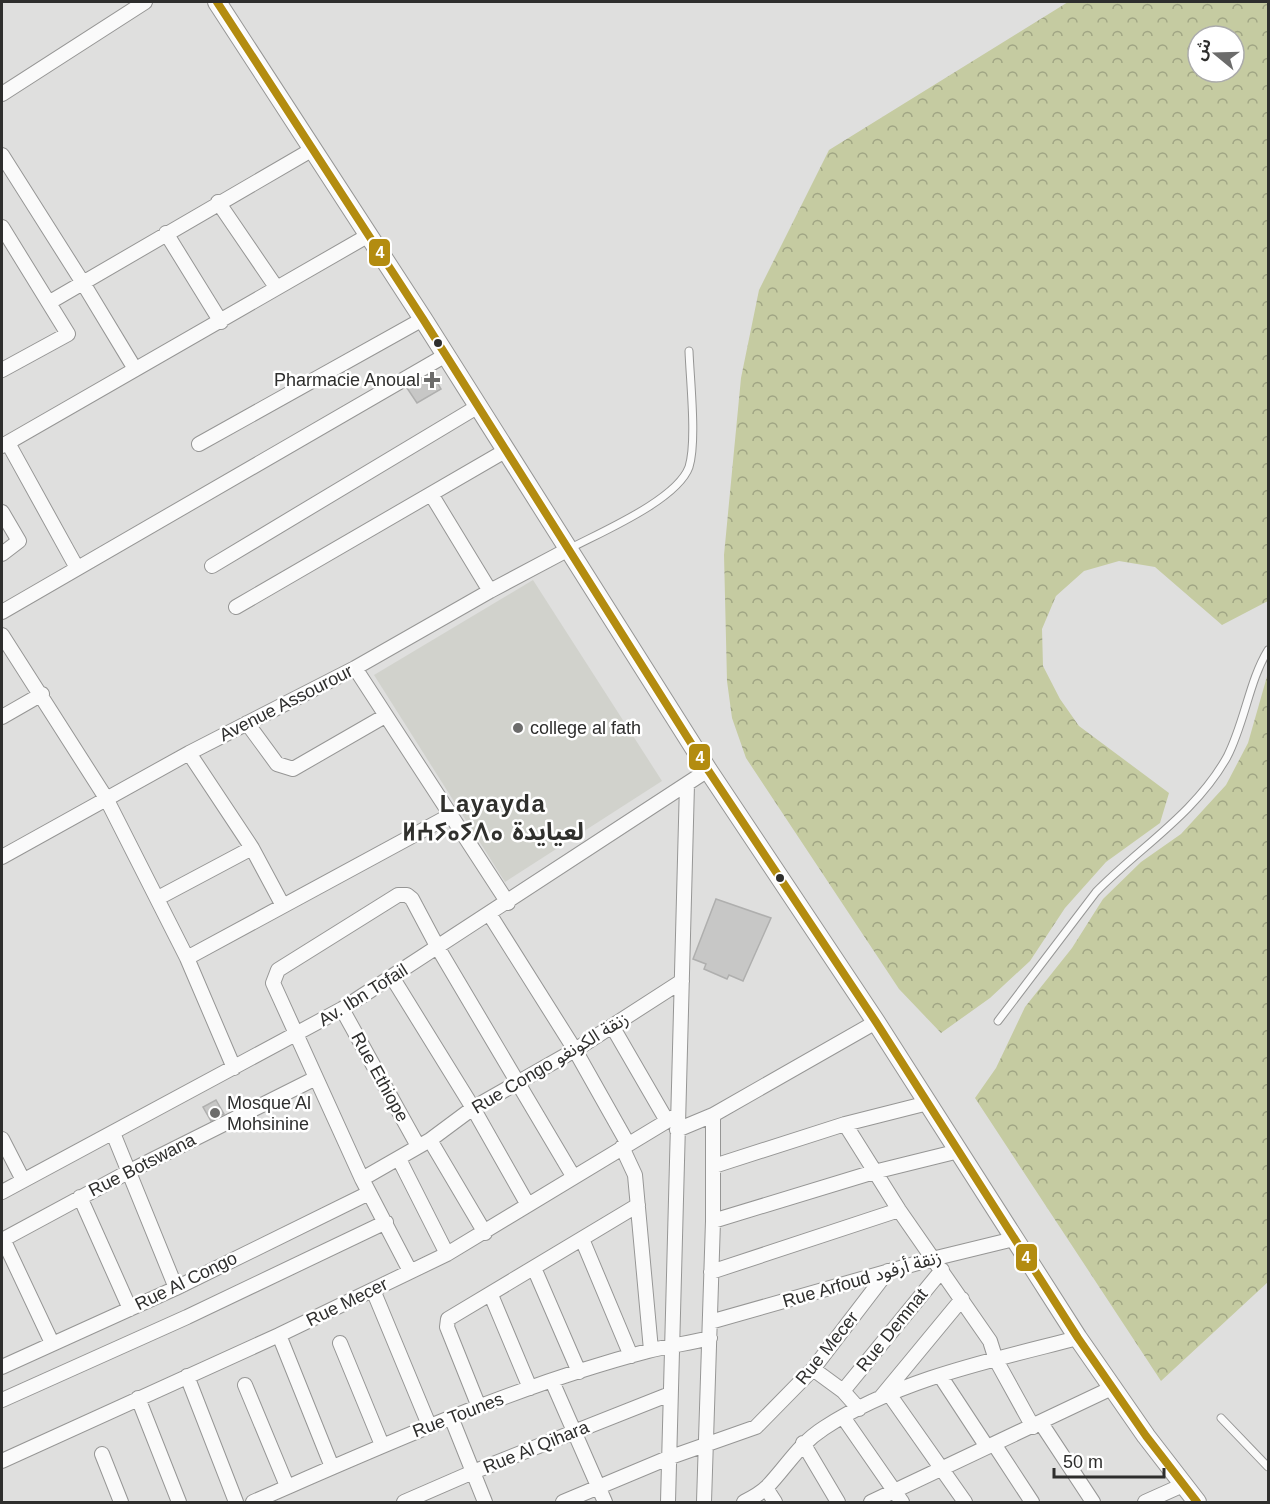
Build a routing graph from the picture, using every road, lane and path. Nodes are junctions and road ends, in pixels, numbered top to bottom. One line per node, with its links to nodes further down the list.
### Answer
1 (145, 2): 3 (street)
2 (217, 2): 4 (street)
3 (2, 94)
4 (313, 149): 6 (street); 9 (street)
5 (2, 155): 10 (street)
6 (218, 202): 8 (street); 11 (street)
7 (2, 227): 12 (street)
8 (166, 233): 10 (street); 14 (street)
9 (369, 235): 11 (street); 13 (street)
10 (83, 283): 12 (street); 17 (street)
11 (276, 287): 14 (street)
12 (50, 302): 18 (street)
13 (423, 319): 16 (street); 21 (street)
14 (221, 322): 17 (street)
15 (689, 351): 25 (lane)
16 (446, 355): 19 (street); 28 (street)
17 (135, 369): 20 (street)
18 (2, 370)
19 (477, 407): 22 (street); 27 (street)
20 (5, 444): 28 (street)
21 (199, 444)
22 (505, 451): 23 (street); 25 (street)
23 (431, 494): 29 (street); 30 (street)
24 (2, 512): 26 (street)
25 (569, 549): 29 (street, Avenue Assourour); 40 (street)
26 (2, 554)
27 (212, 566)
28 (77, 568): 31 (street)
29 (490, 591): 34 (street, Avenue Assourour)
30 (236, 607)
31 (2, 612)
32 (2, 635): 35 (street)
33 (1269, 650): 55 (lane)
34 (355, 668): 36 (street); 38 (street, Avenue Assourour)
35 (42, 694): 37 (street); 42 (street)
36 (385, 716): 38 (street); 43 (street)
37 (2, 717)
38 (247, 723): 39 (street, Avenue Assourour)
39 (189, 753): 42 (street, Avenue Assourour); 44 (street)
40 (708, 770): 41 (street, Av. Ibn Tofail); 56 (street)
41 (687, 784): 47 (street, Av. Ibn Tofail); 53 (street)
42 (106, 798): 45 (street, Avenue Assourour); 46 (street)
43 (449, 816): 47 (street); 48 (street)
44 (252, 848): 46 (street); 48 (street)
45 (2, 856)
46 (158, 898): 51 (street)
47 (508, 903): 49 (street, Av. Ibn Tofail)
48 (282, 904): 51 (street)
49 (490, 915): 50 (street, Av. Ibn Tofail); 59 (street)
50 (438, 948): 52 (street, Av. Ibn Tofail); 58 (street); 62 (street)
51 (187, 958): 60 (street)
52 (392, 977): 54 (street, Av. Ibn Tofail); 64 (street)
53 (682, 981): 57 (street, Rue Congo زنقة الكونغو); 66 (street)
54 (342, 1009): 58 (street, Av. Ibn Tofail); 70 (street, Rue Ethiope)
55 (998, 1021)
56 (876, 1022): 63 (street); 65 (street, Rue Mecer)
57 (612, 1026): 59 (street, Rue Congo زنقة الكونغو); 66 (street)
58 (296, 1035): 60 (street, Av. Ibn Tofail); 61 (street)
59 (575, 1050): 62 (street, Rue Congo زنقة الكونغو); 71 (street)
60 (234, 1068): 68 (street, Av. Ibn Tofail)
61 (316, 1078): 75 (street, Rue Botswana); 78 (street)
62 (516, 1083): 64 (street, Rue Congo زنقة الكونغو); 77 (street)
63 (928, 1103): 67 (street); 72 (street)
64 (473, 1108): 70 (street, Rue Congo زنقة الكونغو); 83 (street)
65 (713, 1115): 66 (street, Rue Mecer); 74 (street)
66 (674, 1122): 71 (street, Rue Mecer); 110 (street)
67 (845, 1124): 74 (street); 76 (street)
68 (113, 1133): 75 (street); 79 (street, Av. Ibn Tofail)
69 (2, 1139): 79 (street)
70 (424, 1143): 73 (street, Rue Congo زنقة الكونغو); 88 (street, Rue Ethiope)
71 (625, 1146): 77 (street, Rue Mecer); 84 (street)
72 (959, 1151): 76 (street); 90 (street)
73 (399, 1159): 78 (street, Rue Congo زنقة الكونغو); 92 (street)
74 (714, 1166): 86 (street)
75 (128, 1172): 82 (street, Rue Botswana); 99 (street)
76 (874, 1172): 85 (street); 86 (street)
77 (573, 1176): 83 (street, Rue Mecer)
78 (362, 1179): 81 (street)
79 (23, 1180): 80 (street, Av. Ibn Tofail)
80 (2, 1192)
81 (369, 1193): 87 (street); 99 (street, Rue Al Congo)
82 (80, 1197): 91 (street, Rue Botswana); 103 (street)
83 (528, 1205): 88 (street, Rue Mecer)
84 (638, 1205): 89 (street); 111 (street)
85 (899, 1210): 93 (street); 98 (street)
86 (713, 1221): 98 (street)
87 (386, 1222): 96 (street); 127 (street)
88 (485, 1233): 92 (street, Rue Mecer)
89 (582, 1239): 94 (street); 112 (street)
90 (1014, 1239): 93 (street, Rue Arfoud زنقة أرفود); 107 (street)
91 (2, 1240): 108 (street)
92 (447, 1254): 96 (street, Rue Mecer)
93 (932, 1259): 95 (street); 97 (street, Rue Arfoud زنقة أرفود)
94 (534, 1268): 101 (street); 116 (street)
95 (942, 1270): 102 (street); 123 (street, Rue Demnat)
96 (410, 1271): 100 (street, Rue Mecer)
97 (888, 1271): 104 (street, Rue Arfoud زنقة أرفود); 115 (street, Rue Mecer)
98 (711, 1272): 104 (street)
99 (176, 1288): 103 (street, Rue Al Congo)
100 (373, 1290): 105 (street, Rue Mecer); 133 (street)
101 (491, 1295): 122 (street); 128 (street)
102 (962, 1299): 113 (street); 125 (street)
103 (130, 1309): 108 (street, Rue Al Congo)
104 (711, 1322): 106 (street)
105 (279, 1335): 117 (street, Rue Mecer); 143 (street)
106 (710, 1338): 110 (street); 137 (street)
107 (1078, 1338): 113 (street); 121 (street)
108 (52, 1343): 114 (street, Rue Al Congo)
109 (340, 1343): 138 (street)
110 (670, 1347): 111 (street, Rue Tounes); 124 (street)
111 (651, 1350): 112 (street, Rue Tounes)
112 (631, 1356): 116 (street, Rue Tounes)
113 (996, 1360): 118 (street); 134 (street)
114 (3, 1364)
115 (813, 1369): 123 (street); 137 (street, Rue Mecer)
116 (579, 1372): 119 (street, Rue Tounes)
117 (187, 1376): 126 (street, Rue Mecer); 155 (street)
118 (941, 1377): 125 (street); 139 (street)
119 (552, 1381): 122 (street, Rue Tounes); 135 (street)
120 (245, 1385): 148 (street)
121 (1113, 1387): 134 (street); 147 (street)
122 (530, 1388): 128 (street, Rue Tounes)
123 (843, 1391): 129 (street)
124 (670, 1394): 135 (street, Rue Al Qihara); 141 (street)
125 (885, 1396): 129 (street); 145 (street)
126 (138, 1398): 142 (street, Rue Mecer); 154 (street)
127 (2, 1400)
128 (479, 1407): 130 (street, Rue Tounes)
129 (859, 1409): 131 (street)
130 (451, 1418): 133 (street, Rue Tounes); 146 (street)
131 (843, 1418): 136 (street); 151 (street)
132 (1221, 1418): 144 (lane)
133 (429, 1425): 138 (street, Rue Tounes)
134 (1037, 1425): 139 (street); 168 (street)
135 (573, 1432): 146 (street, Rue Al Qihara); 149 (street)
136 (803, 1443): 150 (street); 164 (street)
137 (708, 1444): 141 (street, Rue Mecer); 161 (street)
138 (382, 1445): 143 (street, Rue Tounes)
139 (991, 1446): 145 (street); 167 (street)
140 (102, 1454): 153 (street)
141 (668, 1458): 149 (street, Rue Mecer); 160 (street)
142 (2, 1461)
143 (332, 1467): 148 (street, Rue Tounes)
144 (1269, 1467)
145 (942, 1469): 151 (street); 166 (street)
146 (473, 1472): 156 (street, Rue Al Qihara); 157 (street)
147 (1183, 1485): 169 (street); 170 (street)
148 (287, 1486): 152 (street, Rue Tounes)
149 (598, 1488): 158 (street, Rue Mecer); 159 (street)
150 (766, 1488): 162 (street); 163 (street)
151 (898, 1497): 165 (street)
152 (253, 1502)
153 (122, 1503)
154 (179, 1503)
155 (236, 1503)
156 (404, 1503)
157 (485, 1503)
158 (563, 1503)
159 (605, 1503)
160 (668, 1503)
161 (704, 1503)
162 (744, 1503)
163 (775, 1503)
164 (838, 1503)
165 (871, 1503)
166 (965, 1503)
167 (1032, 1503)
168 (1093, 1503)
169 (1145, 1503)
170 (1197, 1503)

